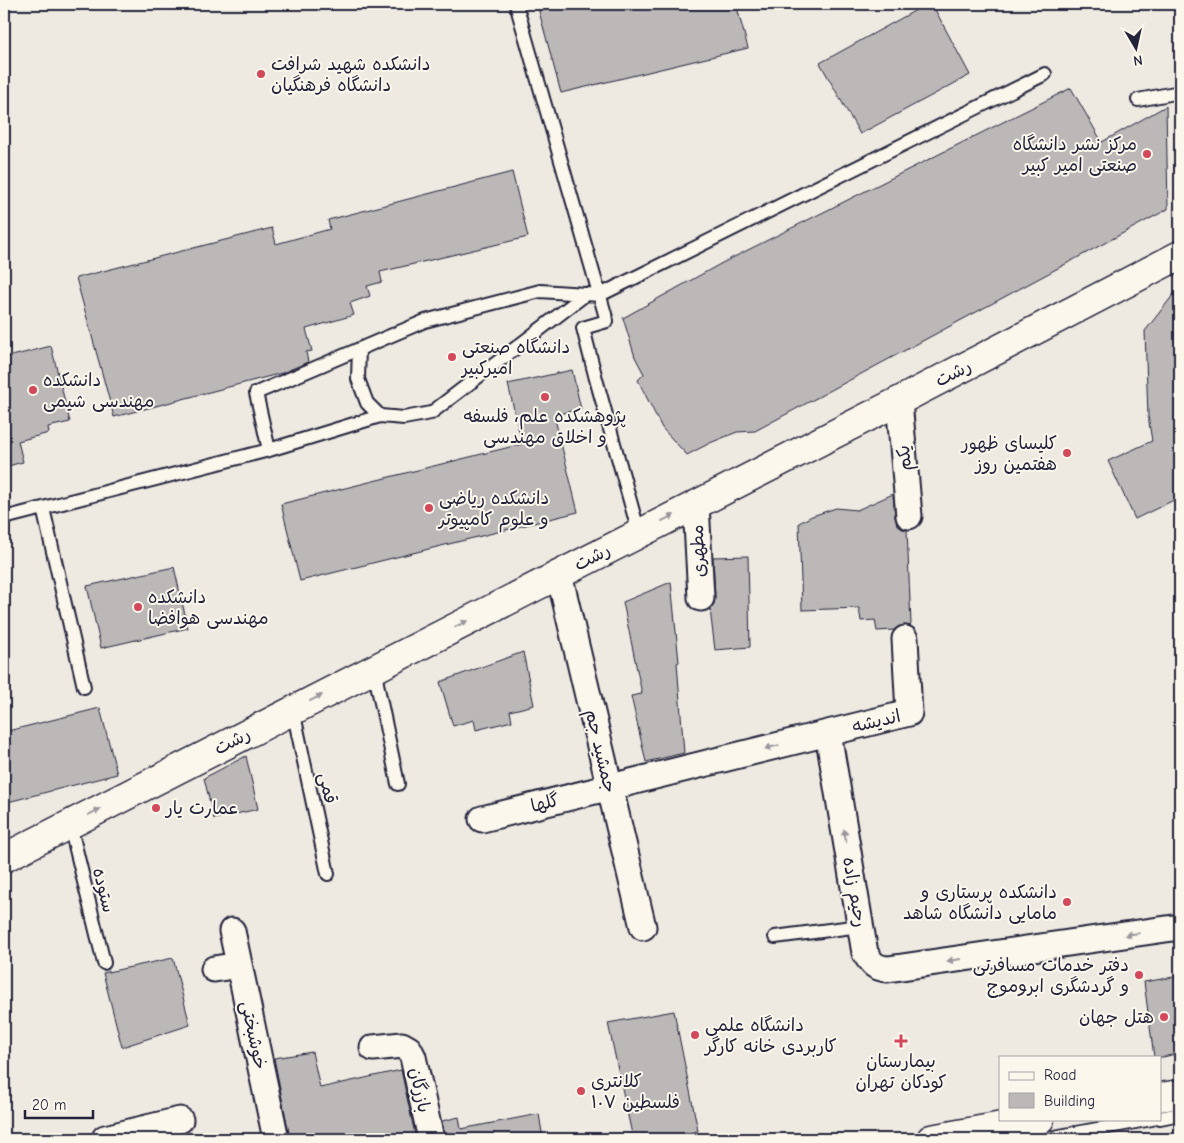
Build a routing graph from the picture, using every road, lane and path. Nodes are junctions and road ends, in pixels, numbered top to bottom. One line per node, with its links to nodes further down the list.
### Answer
1 (516, 4): 7 (lane)
2 (1045, 74): 7 (lane)
3 (1180, 92): 4 (lane)
4 (1138, 100)
5 (1180, 255): 9 (street, رشت)
6 (586, 294): 7 (lane); 8 (lane); 10 (lane)
7 (600, 294): 16 (lane)
8 (359, 349): 10 (lane); 11 (lane)
9 (899, 401): 12 (street, رشت); 14 (street, یکم)
10 (380, 416): 11 (lane)
11 (269, 450): 13 (lane)
12 (696, 504): 16 (street, رشت, one-way to 12); 18 (street, مطهری)
13 (43, 508): 15 (lane); 21 (lane)
14 (909, 516)
15 (4, 518)
16 (639, 534): 17 (street, رشت)
17 (559, 574): 20 (street, رشت, one-way to 17); 25 (street, جمشید جم)
18 (701, 598)
19 (905, 639): 23 (street, اندیشه)
20 (374, 669): 22 (street, رشت, one-way to 20); 24 (lane)
21 (84, 687)
22 (293, 710): 27 (street, رشت, one-way to 22); 29 (lane, قمی)
23 (828, 733): 25 (street, one-way to 25); 30 (street, رحیم زاده, one-way to 23)
24 (398, 784)
25 (609, 787): 26 (street, گلها); 31 (street, جمشید جم)
26 (482, 819)
27 (70, 825): 28 (street, رشت); 35 (lane, ستوده)
28 (4, 858)
29 (328, 874)
30 (860, 926): 32 (street, رحیم زاده, one-way to 30); 34 (lane)
31 (642, 927)
32 (1180, 927)
33 (232, 931): 36 (street, خوشبختی)
34 (775, 937)
35 (104, 963)
36 (239, 965): 37 (street); 48 (street, خوشبختی)
37 (214, 969)
38 (373, 1048): 49 (street, بازرگان)
39 (1180, 1094): 40 (street)
40 (1162, 1097)
41 (1180, 1114): 42 (lane)
42 (1162, 1118)
43 (180, 1120): 46 (street)
44 (1035, 1120): 50 (street)
45 (1147, 1120): 51 (lane)
46 (143, 1134): 47 (street)
47 (105, 1138)
48 (276, 1139)
49 (431, 1139)
50 (931, 1139)
51 (1043, 1139)

